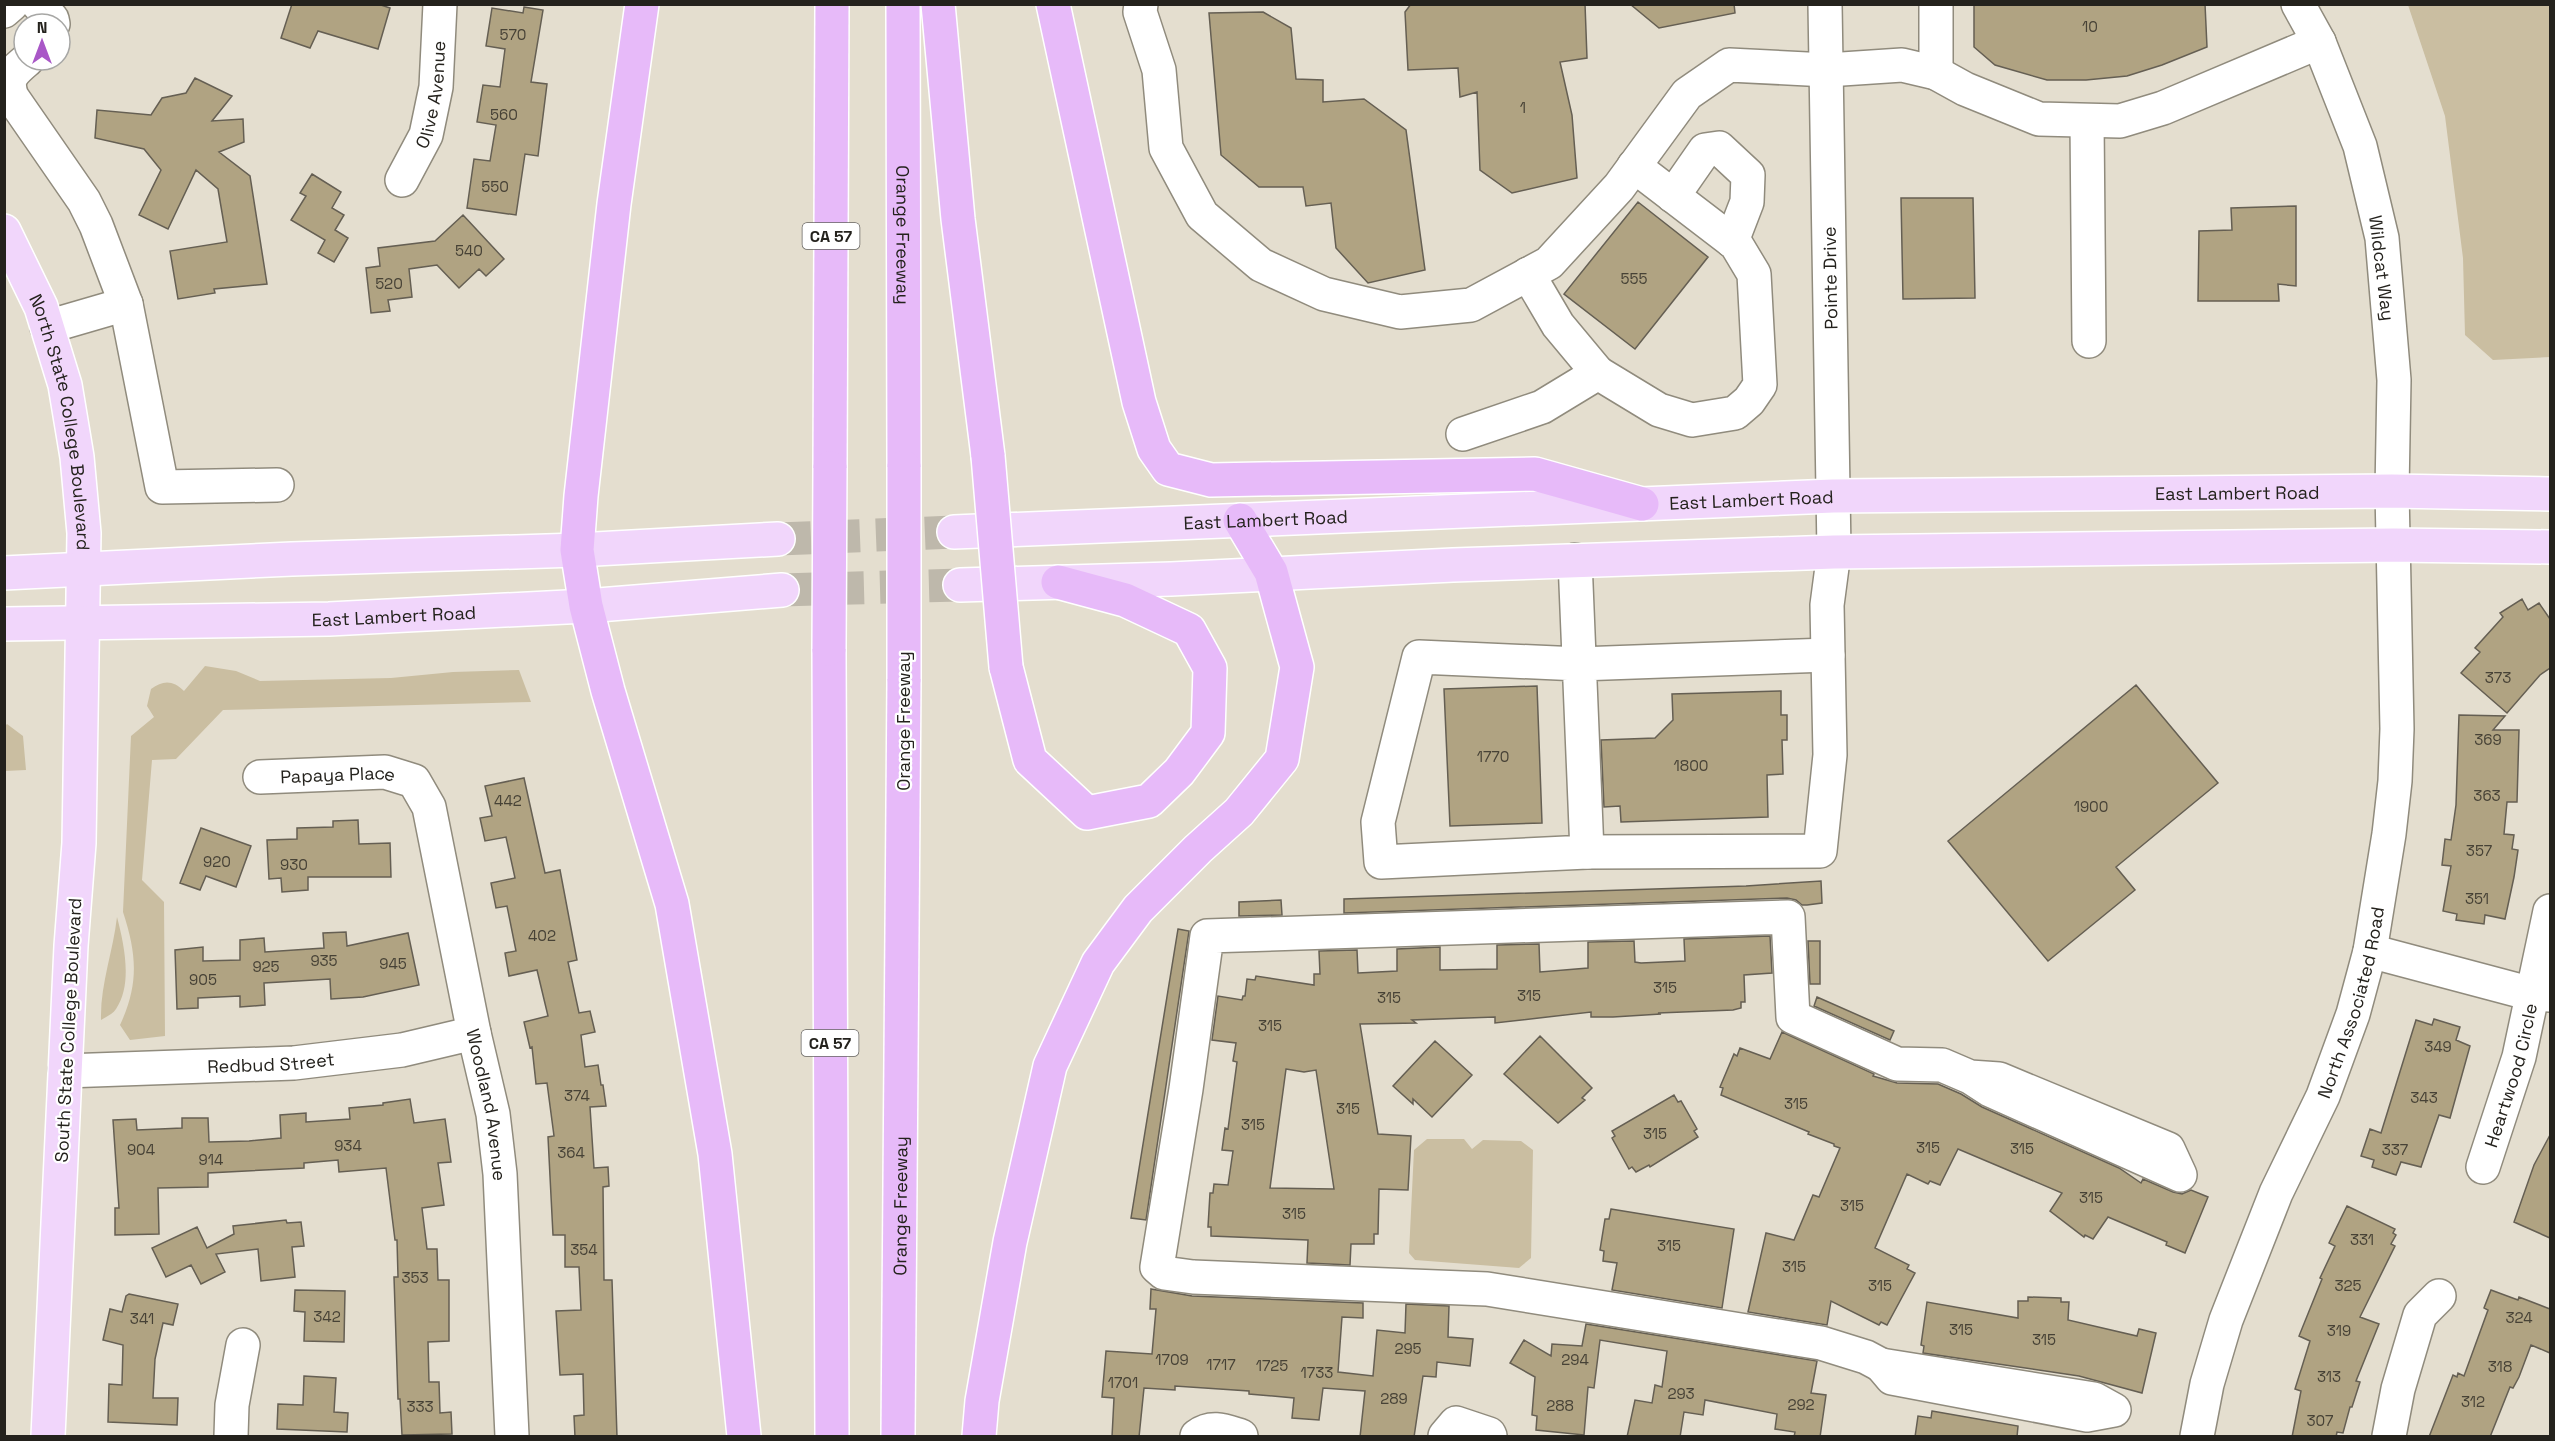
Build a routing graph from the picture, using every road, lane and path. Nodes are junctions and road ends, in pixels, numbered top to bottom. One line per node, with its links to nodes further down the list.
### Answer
1 (12, 4): 12 (street)
2 (440, 4): 19 (street, Olive Avenue)
3 (642, 4): 39 (highway)
4 (832, 4): 71 (highway, CA 57, bridge)
5 (903, 4): 72 (highway, Orange Freeway, bridge)
6 (938, 4): 45 (highway, bridge)
7 (1053, 4): 33 (highway)
8 (1825, 4): 14 (street, Pointe Drive)
9 (1936, 4): 16 (street)
10 (2298, 4): 13 (street, Wildcat Way)
11 (1141, 8): 23 (street)
12 (4, 11)
13 (2319, 42): 17 (street); 30 (street, Wildcat Way)
14 (1827, 70): 16 (street); 18 (street); 32 (street, Pointe Drive)
15 (13, 72): 24 (street)
16 (1936, 73): 17 (street)
17 (2087, 121): 26 (street)
18 (1634, 166): 20 (street); 23 (street)
19 (402, 180)
20 (1673, 196): 22 (street); 22 (street)
21 (4, 231): 25 (main road, North State College Boulevard)
22 (1732, 241): 27 (street)
23 (1528, 274): 27 (street)
24 (126, 304): 25 (street); 29 (street)
25 (47, 327): 42 (main road, North State College Boulevard)
26 (2089, 341)
27 (1598, 373): 28 (street)
28 (1463, 434)
29 (277, 485)
30 (2392, 491): 31 (main road, East Lambert Road); 32 (main road, East Lambert Road); 37 (street, Wildcat Way)
31 (2550, 494)
32 (1833, 496): 33 (main road, East Lambert Road); 40 (street, Pointe Drive)
33 (1642, 504): 34 (main road, East Lambert Road)
34 (1240, 520): 35 (main road, East Lambert Road); 43 (highway)
35 (954, 532)
36 (777, 539): 39 (main road)
37 (2394, 545): 38 (main road); 40 (main road); 57 (street, North Associated Road)
38 (2550, 547)
39 (577, 550): 42 (main road); 48 (highway)
40 (1834, 552): 41 (main road); 51 (street, Pointe Drive)
41 (1575, 560): 43 (main road); 52 (street)
42 (82, 570): 44 (main road); 50 (main road, North State College Boulevard)
43 (1271, 572): 45 (main road); 73 (highway)
44 (4, 573)
45 (1058, 582): 46 (main road)
46 (960, 585)
47 (782, 590): 48 (main road, East Lambert Road)
48 (586, 606): 50 (main road, East Lambert Road); 70 (highway)
49 (4, 624): 50 (main road, East Lambert Road)
50 (82, 624): 60 (main road, South State College Boulevard)
51 (1828, 656): 52 (street); 55 (street, Pointe Drive)
52 (1579, 664): 55 (street); 55 (street)
53 (260, 777): 54 (street, Papaya Place)
54 (414, 781): 59 (street, Woodland Avenue)
55 (1587, 852)
56 (2550, 911): 58 (street, Heartwood Circle)
57 (2370, 951): 58 (street); 77 (street, North Associated Road)
58 (2541, 994): 62 (street, Heartwood Circle)
59 (474, 1033): 60 (street, Redbud Street); 69 (street, Woodland Avenue)
60 (64, 1071): 67 (main road, South State College Boulevard)
61 (1971, 1077): 61 (street); 65 (street)
62 (2483, 1167)
63 (2439, 1296): 78 (street)
64 (243, 1345): 68 (street)
65 (1881, 1365): 65 (street)
66 (1239, 1436): 74 (street)
67 (48, 1437)
68 (231, 1437)
69 (512, 1437)
70 (744, 1437)
71 (832, 1437)
72 (898, 1437)
73 (979, 1437)
74 (1197, 1437)
75 (1445, 1437): 76 (street)
76 (1490, 1437)
77 (2197, 1437)
78 (2389, 1437)

